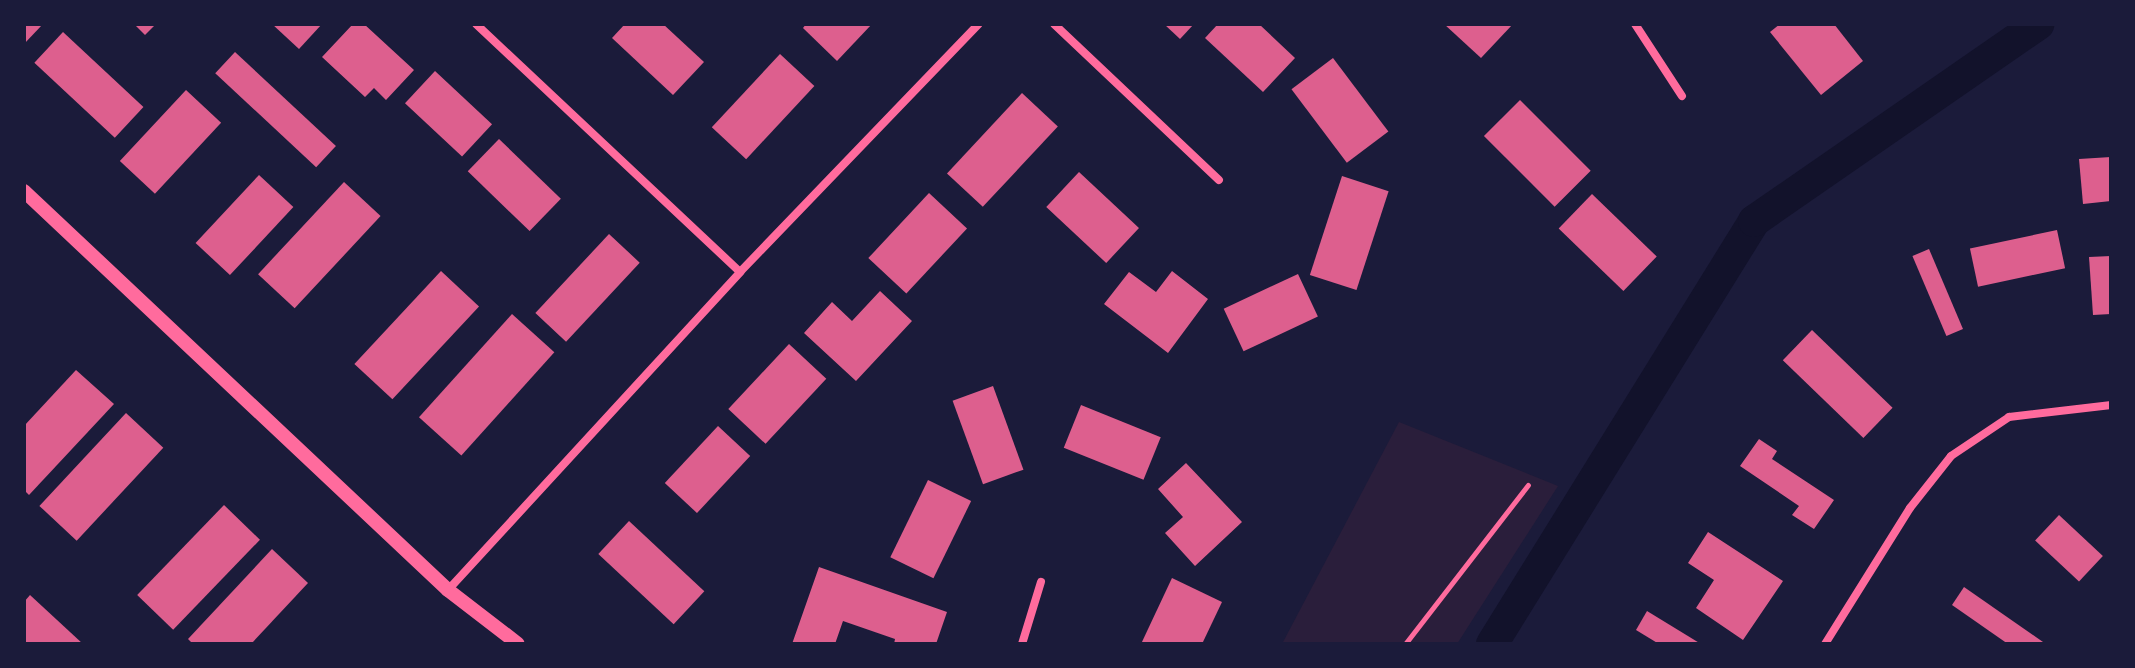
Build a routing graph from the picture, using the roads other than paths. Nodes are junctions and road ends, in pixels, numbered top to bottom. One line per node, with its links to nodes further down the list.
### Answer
1 (476, 24): 8 (street)
2 (979, 24): 8 (street)
3 (1054, 24): 6 (street)
4 (1635, 24): 5 (street)
5 (1682, 96)
6 (1219, 180)
7 (24, 191): 11 (street)
8 (740, 272): 11 (street)
9 (2111, 405): 14 (street)
10 (1041, 582): 13 (street)
11 (448, 590): 12 (street)
12 (518, 644)
13 (1022, 644)
14 (1825, 644)

